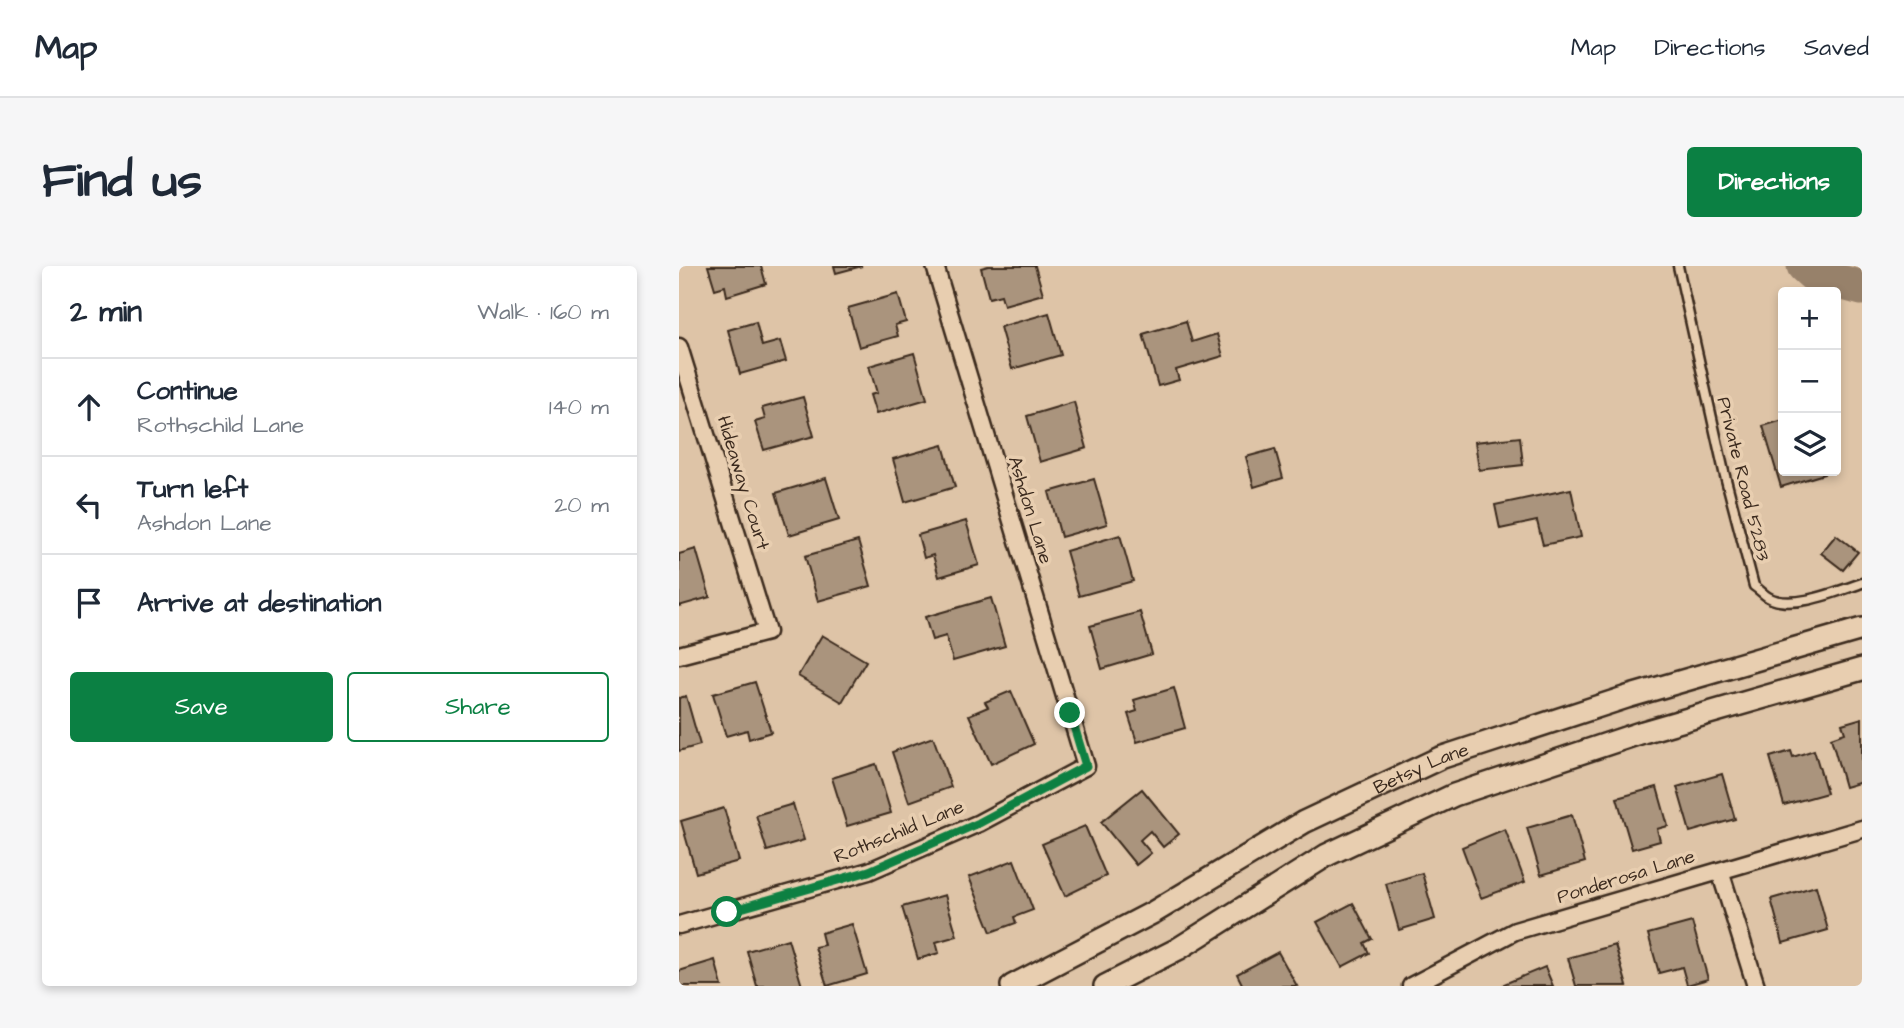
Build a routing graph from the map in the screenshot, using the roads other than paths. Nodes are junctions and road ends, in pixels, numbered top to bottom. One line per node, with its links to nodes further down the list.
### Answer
1 (935, 266): 9 (street, Ashdon Lane)
2 (1678, 266): 5 (lane, Private Road 5283)
3 (679, 347): 4 (street, Hideaway Court)
4 (683, 377): 7 (street, Hideaway Court)
5 (1862, 583)
6 (1862, 629): 13 (main road, Betsy Lane)
7 (679, 655)
8 (1862, 668): 14 (main road, Betsy Lane)
9 (1086, 766): 12 (street, Rothschild Lane)
10 (1862, 829): 11 (street, Ponderosa Lane)
11 (1720, 871): 15 (street, Ponderosa Lane); 16 (street)
12 (679, 925)
13 (1012, 986)
14 (1105, 986)
15 (1411, 986)
16 (1756, 986)

